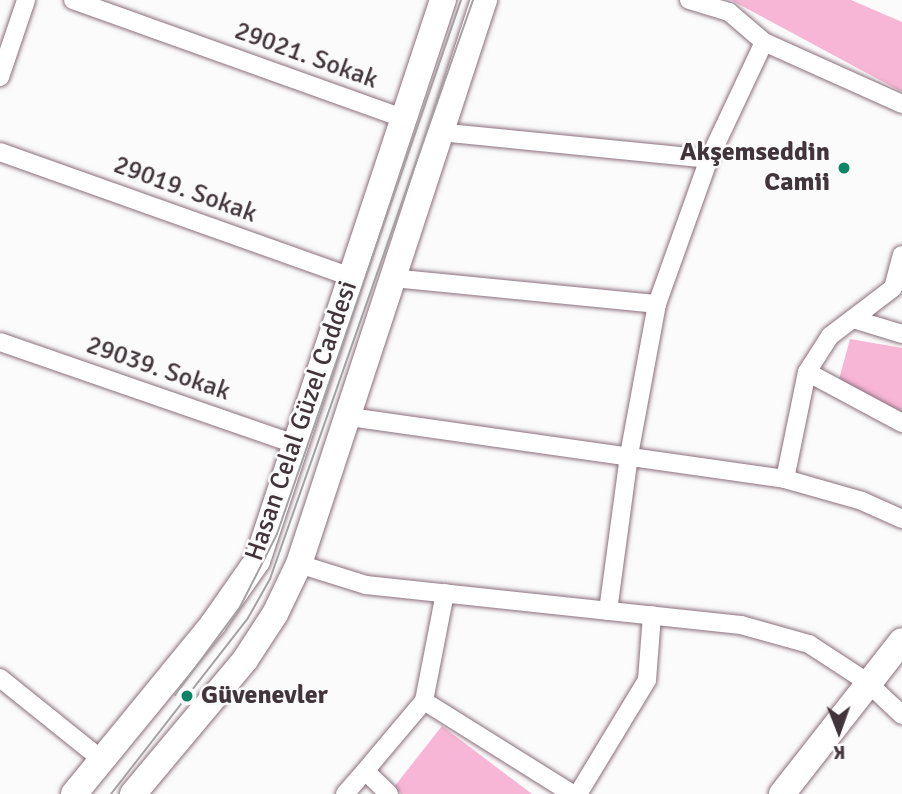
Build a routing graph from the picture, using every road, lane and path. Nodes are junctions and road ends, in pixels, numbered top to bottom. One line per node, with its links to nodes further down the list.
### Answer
1 (26, 0): 7 (street)
2 (73, 0): 9 (street, 29021. Sokak)
3 (443, 0): 9 (main road, Hasan Celal Güzel Caddesi)
4 (484, 0): 10 (main road, Hasan Celal Güzel Caddesi)
5 (689, 0): 6 (street)
6 (764, 42): 8 (street); 12 (street)
7 (0, 77)
8 (902, 104)
9 (402, 118): 14 (main road, Hasan Celal Güzel Caddesi)
10 (439, 132): 12 (street); 15 (main road, Hasan Celal Güzel Caddesi)
11 (0, 152): 14 (street, 29019. Sokak)
12 (709, 159): 16 (street)
13 (902, 256): 17 (street)
14 (352, 277): 23 (main road, Hasan Celal Güzel Caddesi)
15 (392, 278): 16 (street); 21 (main road, Hasan Celal Güzel Caddesi)
16 (657, 304): 24 (street)
17 (853, 319): 18 (street); 20 (street)
18 (902, 334)
19 (0, 342): 23 (street, 29039. Sokak)
20 (807, 372): 22 (street); 25 (street)
21 (350, 417): 24 (street); 27 (main road, Hasan Celal Güzel Caddesi)
22 (902, 423)
23 (298, 445): 36 (main road, Hasan Celal Güzel Caddesi)
24 (629, 455): 25 (street); 29 (street)
25 (785, 479): 26 (street)
26 (902, 519)
27 (299, 564): 28 (street); 39 (main road, Hasan Celal Güzel Caddesi)
28 (445, 593): 29 (street); 34 (street)
29 (608, 611): 30 (street)
30 (652, 615): 33 (street); 43 (street)
31 (902, 640): 33 (main road)
32 (0, 678): 36 (street)
33 (867, 682): 35 (street); 44 (main road)
34 (424, 701): 37 (street); 42 (street)
35 (902, 715)
36 (103, 760): 38 (main road, Hasan Celal Güzel Caddesi)
37 (365, 771): 40 (street); 41 (street)
38 (74, 794)
39 (133, 794)
40 (345, 794)
41 (389, 794)
42 (572, 794)
43 (578, 794)
44 (782, 794)

